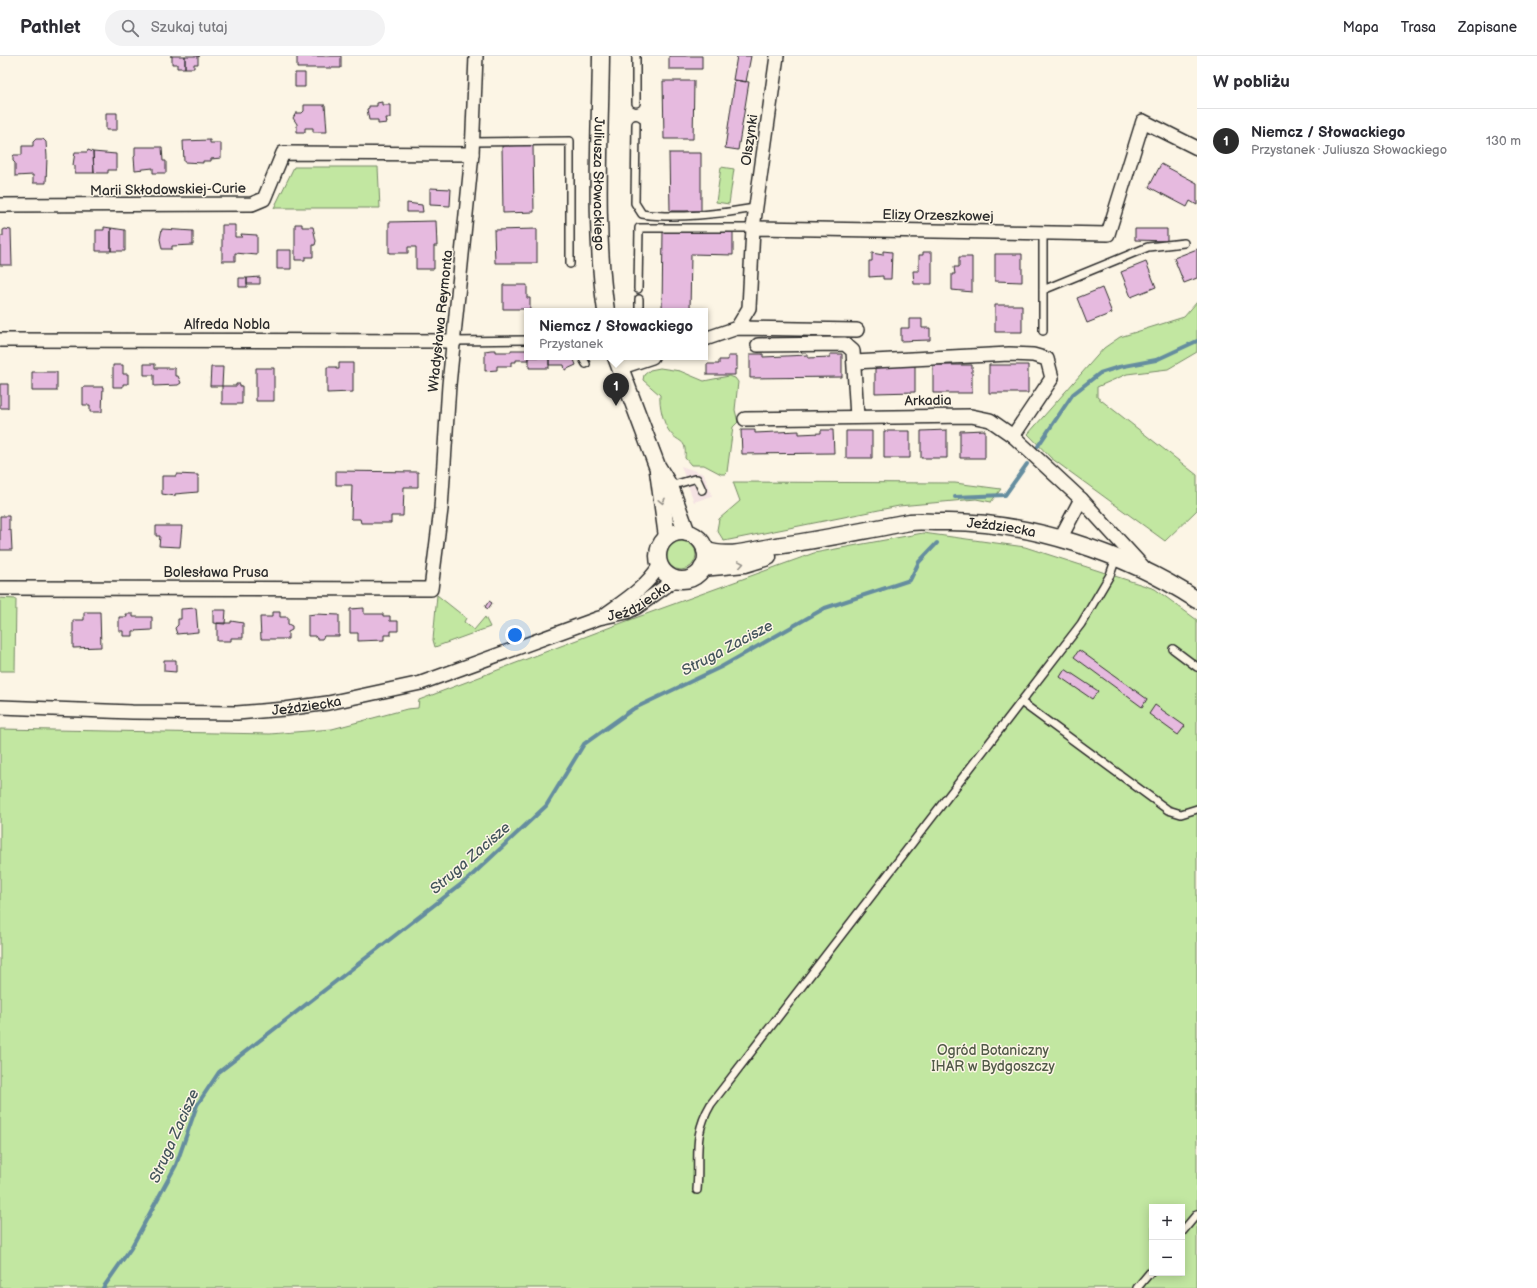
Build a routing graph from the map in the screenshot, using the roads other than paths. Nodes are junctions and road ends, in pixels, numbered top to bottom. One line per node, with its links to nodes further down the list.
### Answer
1 (476, 56): 7 (street, Władysława Reymonta)
2 (601, 56): 18 (street, Juliusza Słowackiego)
3 (636, 56): 5 (lane)
4 (777, 56): 10 (street, Olszynki)
5 (636, 103)
6 (636, 124): 10 (lane)
7 (472, 148): 9 (street, Marii Skłodowskiej-Curie); 14 (lane); 26 (street, Władysława Reymonta)
8 (1197, 148): 12 (street, Elizy Orzeszkowej)
9 (0, 205)
10 (755, 208): 11 (street, Olszynki)
11 (752, 228): 12 (street, Elizy Orzeszkowej); 15 (lane); 20 (street)
12 (1042, 233): 16 (lane)
13 (1184, 243): 16 (lane)
14 (570, 264)
15 (638, 289)
16 (1043, 290): 22 (lane)
17 (639, 299): 19 (lane)
18 (606, 308)
19 (639, 308)
20 (737, 328): 21 (street); 23 (street)
21 (857, 330)
22 (1043, 331)
23 (708, 338)
24 (0, 340): 26 (street, Alfreda Nobla)
25 (524, 340): 26 (lane)
26 (455, 341): 51 (street, Władysława Reymonta)
27 (758, 345): 31 (street)
28 (584, 360): 32 (lane)
29 (632, 360): 30 (street)
30 (618, 362): 36 (street)
31 (854, 362): 33 (street); 35 (street)
32 (586, 364)
33 (857, 417): 34 (street, Arkadia); 35 (street, Arkadia)
34 (745, 419)
35 (1013, 436): 39 (street, Arkadia)
36 (657, 466): 37 (street); 41 (street, one-way to 41)
37 (670, 486): 38 (lane); 40 (street)
38 (702, 490)
39 (1081, 499): 42 (street); 48 (street, Arkadia)
40 (687, 533): 41 (street); 44 (street)
41 (667, 537): 46 (street)
42 (1060, 539): 43 (street, Jeździecka); 45 (street, Jeździecka)
43 (793, 545): 44 (street, Jeździecka); 47 (street, Jeździecka, one-way to 43)
44 (705, 550): 47 (street)
45 (1116, 558): 48 (street, Jeździecka); 56 (lane)
46 (660, 565): 49 (street); 53 (street, Jeździecka)
47 (702, 568): 49 (street)
48 (1146, 570): 52 (street, Jeździecka)
49 (676, 579): 53 (street, Jeździecka)
50 (0, 588): 51 (street, Bolesława Prusa)
51 (431, 589)
52 (1197, 600)
53 (599, 618): 57 (street, Jeździecka)
54 (1173, 649): 55 (lane)
55 (1197, 667)
56 (1022, 702): 58 (lane); 59 (lane)
57 (0, 707)
58 (1197, 809)
59 (697, 1190)
60 (1197, 1214): 61 (lane)
61 (1185, 1228)
62 (1149, 1274): 63 (lane)
63 (1137, 1288)

